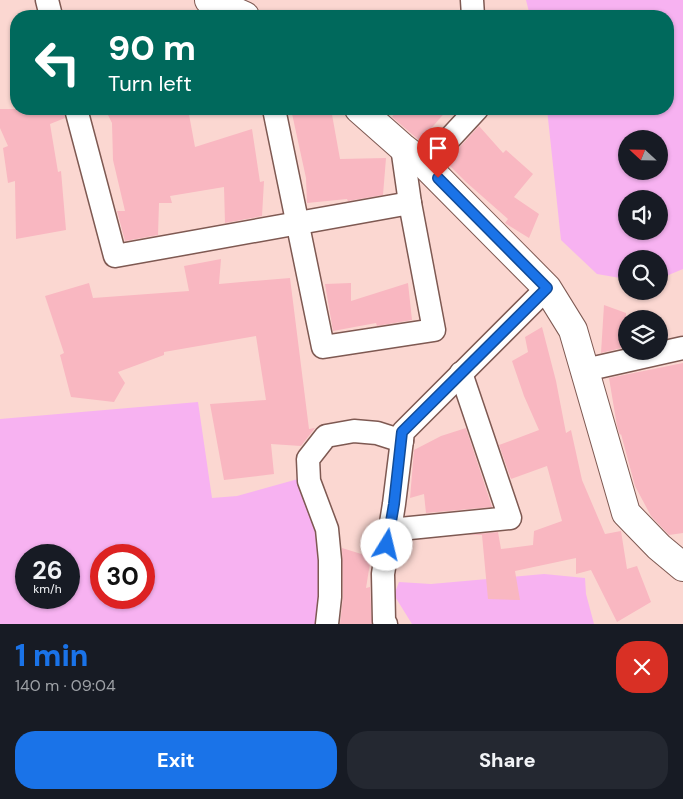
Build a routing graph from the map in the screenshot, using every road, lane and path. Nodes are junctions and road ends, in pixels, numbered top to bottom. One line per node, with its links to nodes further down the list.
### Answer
1 (208, 0): 2 (street)
2 (231, 10)
3 (78, 115): 10 (street)
4 (275, 115): 10 (street)
5 (367, 115): 7 (street)
6 (471, 115): 8 (street)
7 (402, 147): 8 (street); 9 (street)
8 (425, 165): 11 (street)
9 (410, 203): 10 (street); 10 (street)
10 (298, 223)
11 (547, 288): 13 (street); 14 (street)
12 (683, 348): 13 (street)
13 (585, 370): 17 (street)
14 (461, 373): 15 (street); 16 (street)
15 (402, 441): 16 (street); 18 (street)
16 (390, 530): 19 (street)
17 (683, 567)
18 (327, 624)
19 (386, 624)

